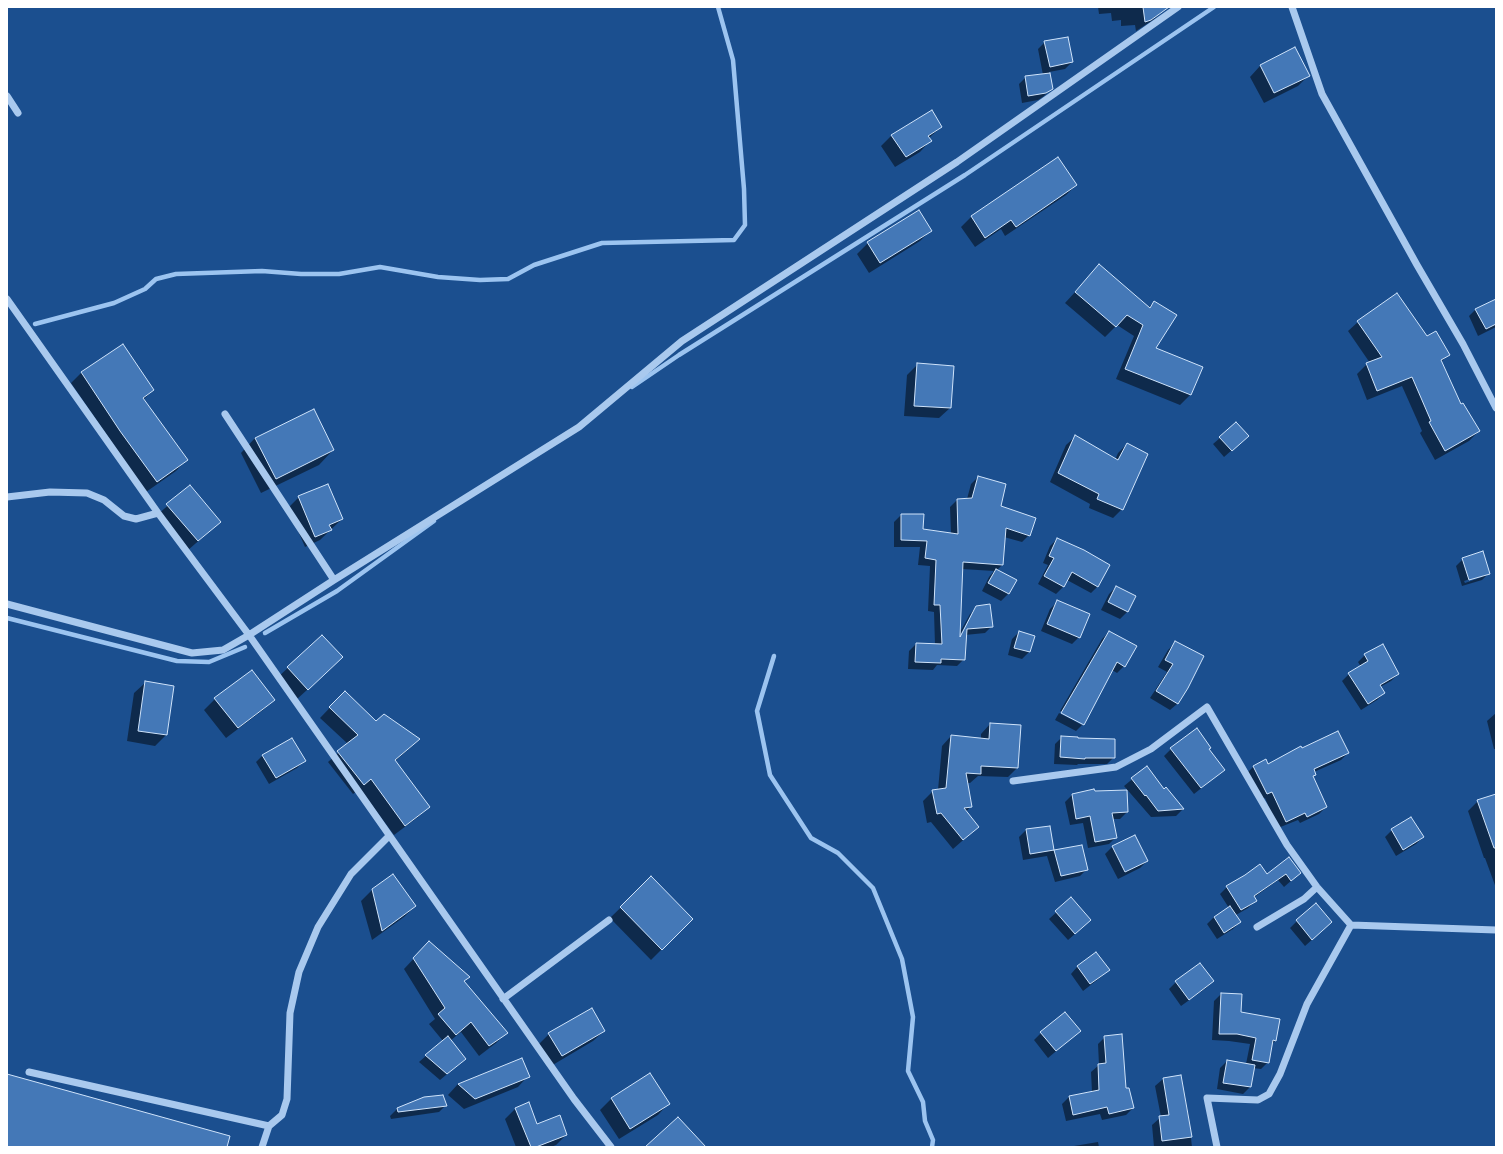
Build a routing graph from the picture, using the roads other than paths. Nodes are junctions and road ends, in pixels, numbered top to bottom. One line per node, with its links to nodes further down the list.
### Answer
1 (1178, 7): 10 (street)
2 (1292, 7): 6 (street)
3 (7, 96): 4 (street)
4 (18, 113)
5 (7, 299): 9 (street)
6 (1496, 408)
7 (225, 414): 10 (street)
8 (7, 497): 9 (street)
9 (158, 513): 12 (street)
10 (334, 580): 12 (street)
11 (7, 604): 12 (street)
12 (248, 635): 14 (street)
13 (1013, 781): 15 (street)
14 (389, 836): 20 (street); 22 (street)
15 (1317, 887): 17 (street); 18 (street)
16 (609, 920): 20 (street)
17 (1351, 925): 19 (street); 25 (street)
18 (1257, 927)
19 (1496, 930)
20 (503, 999): 24 (street)
21 (29, 1072): 22 (street)
22 (269, 1126): 23 (street)
23 (262, 1147)
24 (611, 1147)
25 (1217, 1147)

